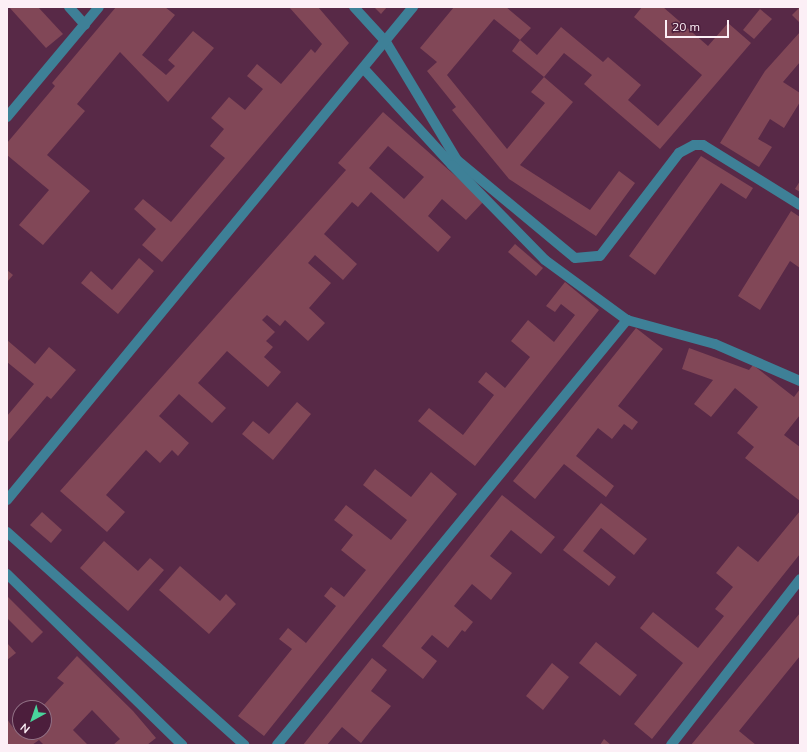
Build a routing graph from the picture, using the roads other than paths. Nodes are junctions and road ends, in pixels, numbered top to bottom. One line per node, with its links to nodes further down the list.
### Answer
1 (69, 7): 5 (street)
2 (99, 7): 5 (street)
3 (354, 7): 6 (street)
4 (413, 7): 6 (street)
5 (85, 25): 8 (street)
6 (386, 42): 7 (street); 9 (street)
7 (364, 68): 10 (street); 12 (street)
8 (7, 117)
9 (800, 205)
10 (627, 320): 11 (street); 18 (street)
11 (800, 381)
12 (7, 500)
13 (7, 532): 17 (street)
14 (7, 574): 16 (street)
15 (800, 579): 19 (street)
16 (182, 745)
17 (244, 745)
18 (276, 745)
19 (672, 745)

